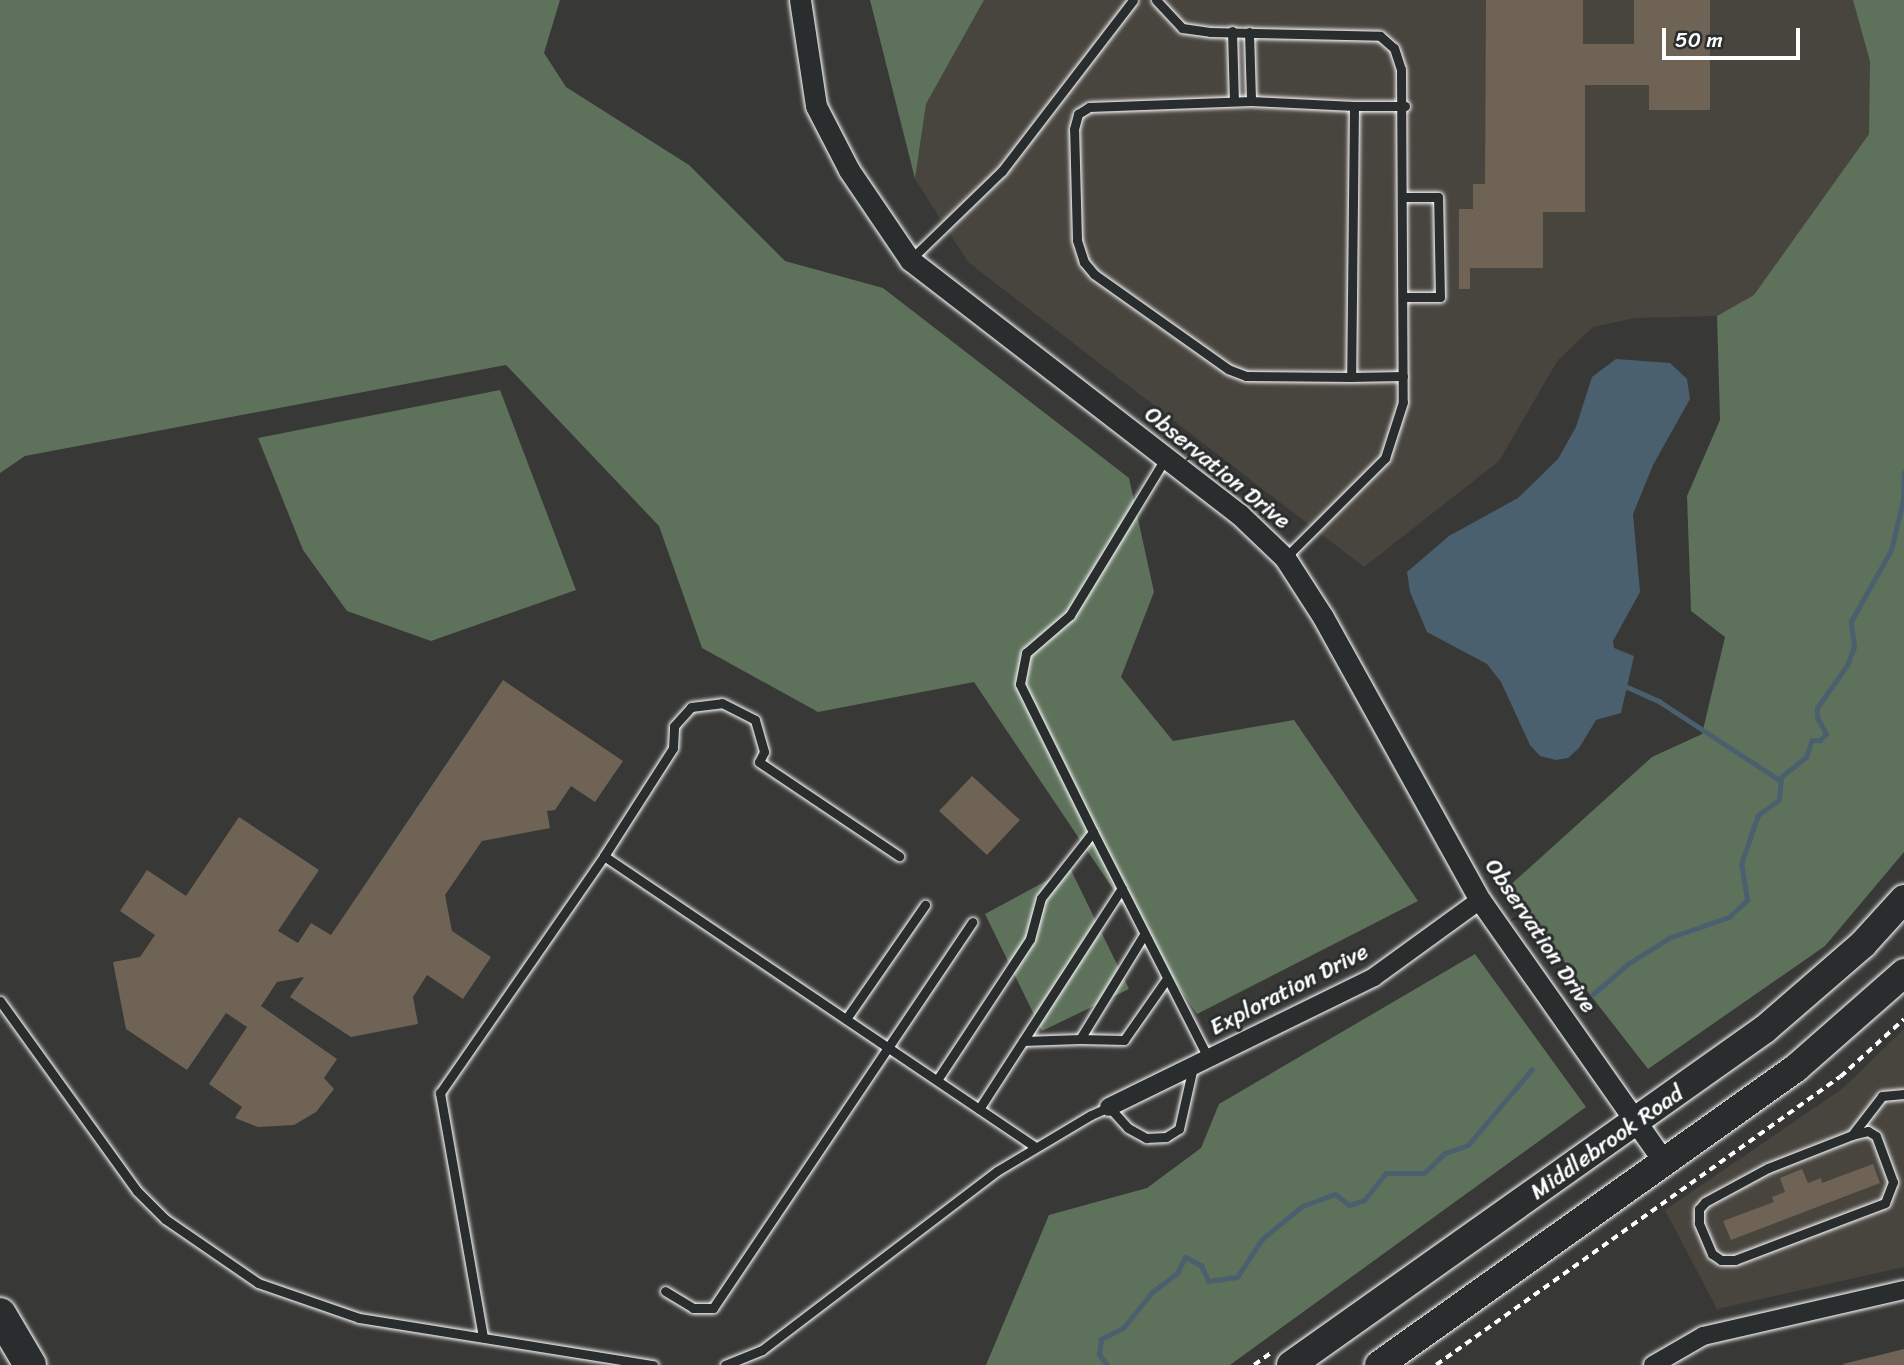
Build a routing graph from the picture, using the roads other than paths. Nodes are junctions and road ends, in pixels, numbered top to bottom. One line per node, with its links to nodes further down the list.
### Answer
1 (800, 0): 11 (street, Observation Drive)
2 (1133, 0): 11 (lane)
3 (1156, 0): 4 (lane)
4 (1232, 31): 5 (lane); 6 (lane)
5 (1249, 32): 7 (lane); 9 (lane)
6 (1234, 101): 7 (lane); 14 (lane)
7 (1251, 101): 8 (lane)
8 (1354, 106): 9 (lane); 14 (lane)
9 (1405, 106): 10 (lane)
10 (1404, 197): 12 (lane); 12 (lane)
11 (910, 260): 15 (street, Observation Drive)
12 (1404, 297): 13 (lane)
13 (1403, 376): 14 (lane); 16 (lane)
14 (1351, 377)
15 (1166, 458): 16 (street, Observation Drive); 17 (lane)
16 (1285, 558): 22 (street, Observation Drive)
17 (1093, 832): 20 (lane); 34 (lane)
18 (604, 856): 19 (lane); 29 (lane); 45 (lane)
19 (900, 856)
20 (1122, 888): 25 (lane); 31 (lane)
21 (1904, 899): 38 (main road, Middlebrook Road)
22 (1480, 900): 33 (street, Exploration Drive); 38 (street, Observation Drive)
23 (925, 905): 29 (lane)
24 (972, 922): 32 (lane)
25 (1143, 936): 27 (lane); 30 (lane)
26 (1904, 973): 41 (main road)
27 (1166, 980): 30 (lane); 33 (lane)
28 (0, 1001): 45 (lane)
29 (846, 1019): 32 (lane)
30 (1080, 1039): 31 (lane)
31 (1023, 1041): 37 (lane)
32 (891, 1049): 34 (lane); 43 (lane)
33 (1201, 1062): 36 (street, Exploration Drive); 36 (lane)
34 (937, 1080): 37 (lane)
35 (1904, 1094): 39 (lane)
36 (1109, 1107): 40 (lane)
37 (979, 1109): 40 (lane)
38 (1636, 1122): 41 (street, Observation Drive); 49 (main road, Middlebrook Road)
39 (1852, 1135): 39 (lane)
40 (1034, 1146): 48 (lane)
41 (1665, 1163): 50 (main road)
42 (1904, 1290): 51 (street)
43 (665, 1291)
44 (0, 1314): 46 (highway)
45 (484, 1336): 47 (lane)
46 (30, 1365)
47 (653, 1365)
48 (725, 1365)
49 (1292, 1365)
50 (1379, 1365)
51 (1653, 1365)

